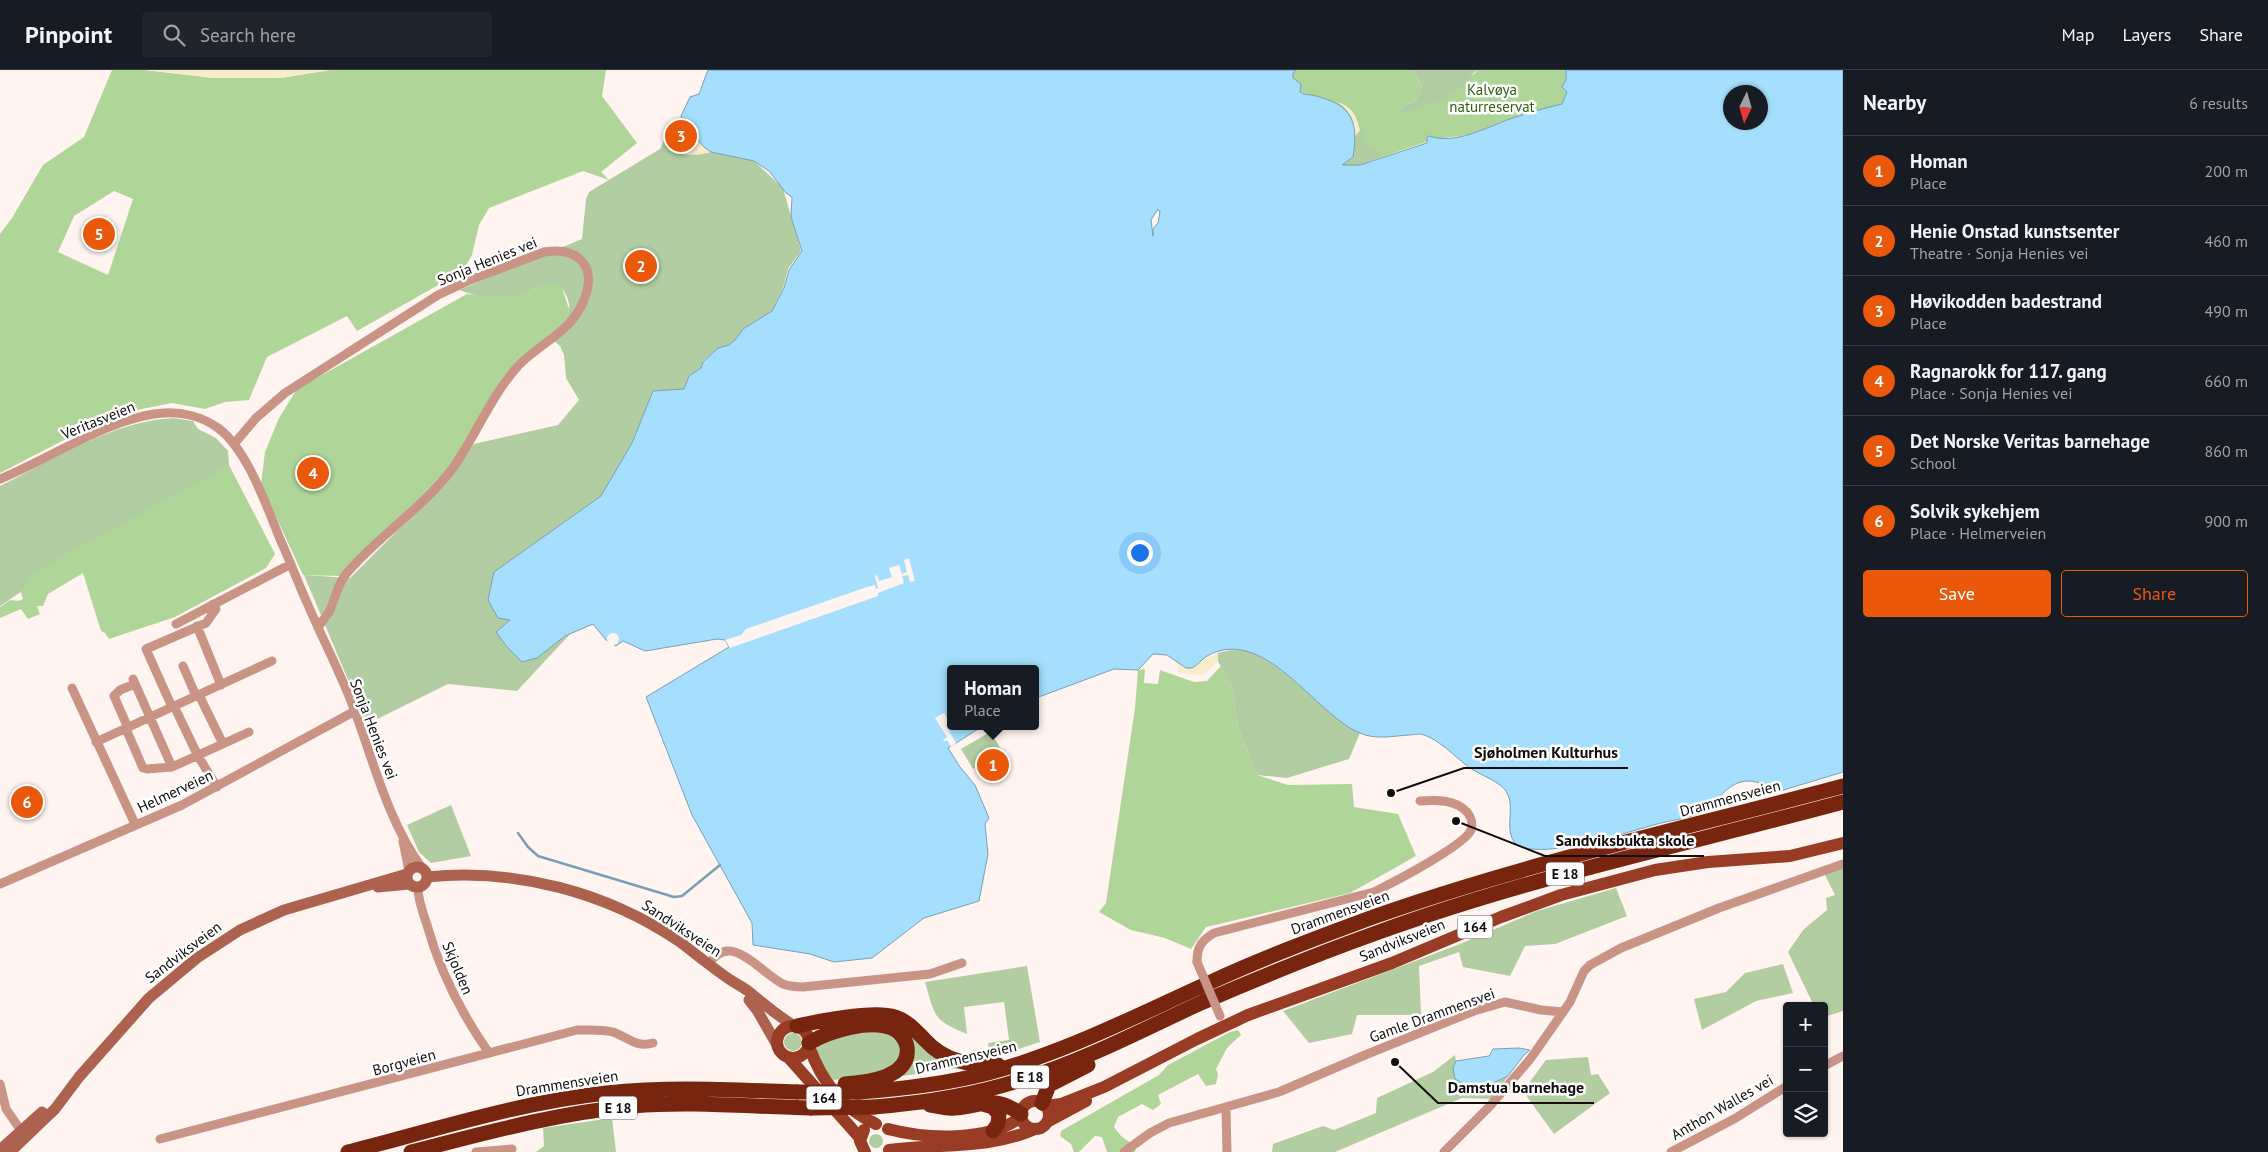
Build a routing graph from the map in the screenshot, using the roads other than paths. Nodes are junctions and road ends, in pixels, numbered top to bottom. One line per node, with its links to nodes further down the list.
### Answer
1 (234, 444): 2 (street, Veritasveien); 3 (street, Sonja Henies vei); 7 (street, Sonja Henies vei)
2 (0, 479)
3 (291, 564): 4 (street); 7 (street, Sonja Henies vei)
4 (213, 604): 5 (street); 6 (street)
5 (176, 624)
6 (197, 626): 10 (street); 13 (street)
7 (318, 628): 14 (street, Sonja Henies vei)
8 (272, 661): 10 (street)
9 (182, 666): 12 (street)
10 (221, 685): 12 (street)
11 (72, 688): 18 (street)
12 (198, 695): 13 (street); 19 (street)
13 (173, 706): 15 (street); 20 (street)
14 (355, 711): 23 (street, Helmerveien); 27 (street, Sonja Henies vei)
15 (151, 717): 16 (street); 16 (street); 21 (street)
16 (127, 728): 18 (street); 21 (street)
17 (249, 732): 19 (street)
18 (96, 742): 26 (street)
19 (223, 744): 20 (street)
20 (198, 756): 21 (street); 23 (street)
21 (172, 767)
22 (1843, 786): 46 (highway, Drammensveien / E 18)
23 (217, 787): 26 (street, Helmerveien)
24 (1420, 801): 37 (street, bridge)
25 (1843, 802): 39 (highway, E 18)
26 (135, 824): 32 (street, Helmerveien)
27 (403, 840): 30 (street, Sonja Henies vei); 31 (street, Sonja Henies vei)
28 (1843, 843): 37 (main road, Sandviksveien / 164)
29 (1843, 864): 36 (street)
30 (425, 872): 31 (main road, Sandviksveien); 31 (main road); 34 (main road, Sandviksveien)
31 (411, 879): 43 (street, Skjolden); 61 (main road, Sandviksveien)
32 (0, 884)
33 (962, 963): 34 (street)
34 (709, 964): 35 (main road, Sandviksveien)
35 (733, 982): 38 (main road, Sandviksveien); 41 (main road, Sandviksveien)
36 (1563, 1012): 55 (street, Gamle Drammensvei); 72 (street)
37 (1222, 1021): 49 (main road, Sandviksveien / 164)
38 (795, 1026): 41 (main road); 42 (main road, 164); 46 (highway, E 18)
39 (1137, 1034): 52 (highway, E 18); 54 (highway, E 18)
40 (653, 1043): 43 (street, Borgveien)
41 (777, 1045): 45 (main road, 164)
42 (809, 1045): 45 (main road); 50 (highway, E 18); 58 (main road, 164)
43 (489, 1053): 62 (street, Borgveien)
44 (1843, 1056): 47 (street)
45 (789, 1058): 63 (main road, 164)
46 (1019, 1064): 50 (highway, Drammensveien / E 18, bridge)
47 (1828, 1064)
48 (0, 1084): 61 (street)
49 (1104, 1087): 54 (main road, Sandviksveien / 164); 57 (main road, Sandviksveien / 164)
50 (794, 1088): 67 (highway, Drammensveien / E 18)
51 (1783, 1088): 73 (street, Anthon Walles vei)
52 (917, 1103): 53 (highway, E 18); 68 (highway, Drammensveien / E 18, bridge)
53 (983, 1104): 56 (highway, E 18); 60 (highway)
54 (1044, 1104): 56 (main road, 164); 57 (main road)
55 (1226, 1109): 70 (street, Gamle Drammensvei); 71 (street)
56 (1021, 1115): 59 (main road); 60 (main road, 164)
57 (1047, 1122): 59 (main road, 164)
58 (882, 1127): 60 (main road, 164); 63 (main road, 164); 66 (main road, 164)
59 (1035, 1129): 66 (main road, 164)
60 (993, 1131)
61 (23, 1134): 65 (main road, Sandviksveien)
62 (160, 1139)
63 (860, 1146)
64 (512, 1149): 69 (street)
65 (4, 1150)
66 (888, 1151)
67 (348, 1152)
68 (411, 1152)
69 (476, 1152)
70 (1124, 1152)
71 (1227, 1152)
72 (1444, 1152)
73 (1670, 1152)

